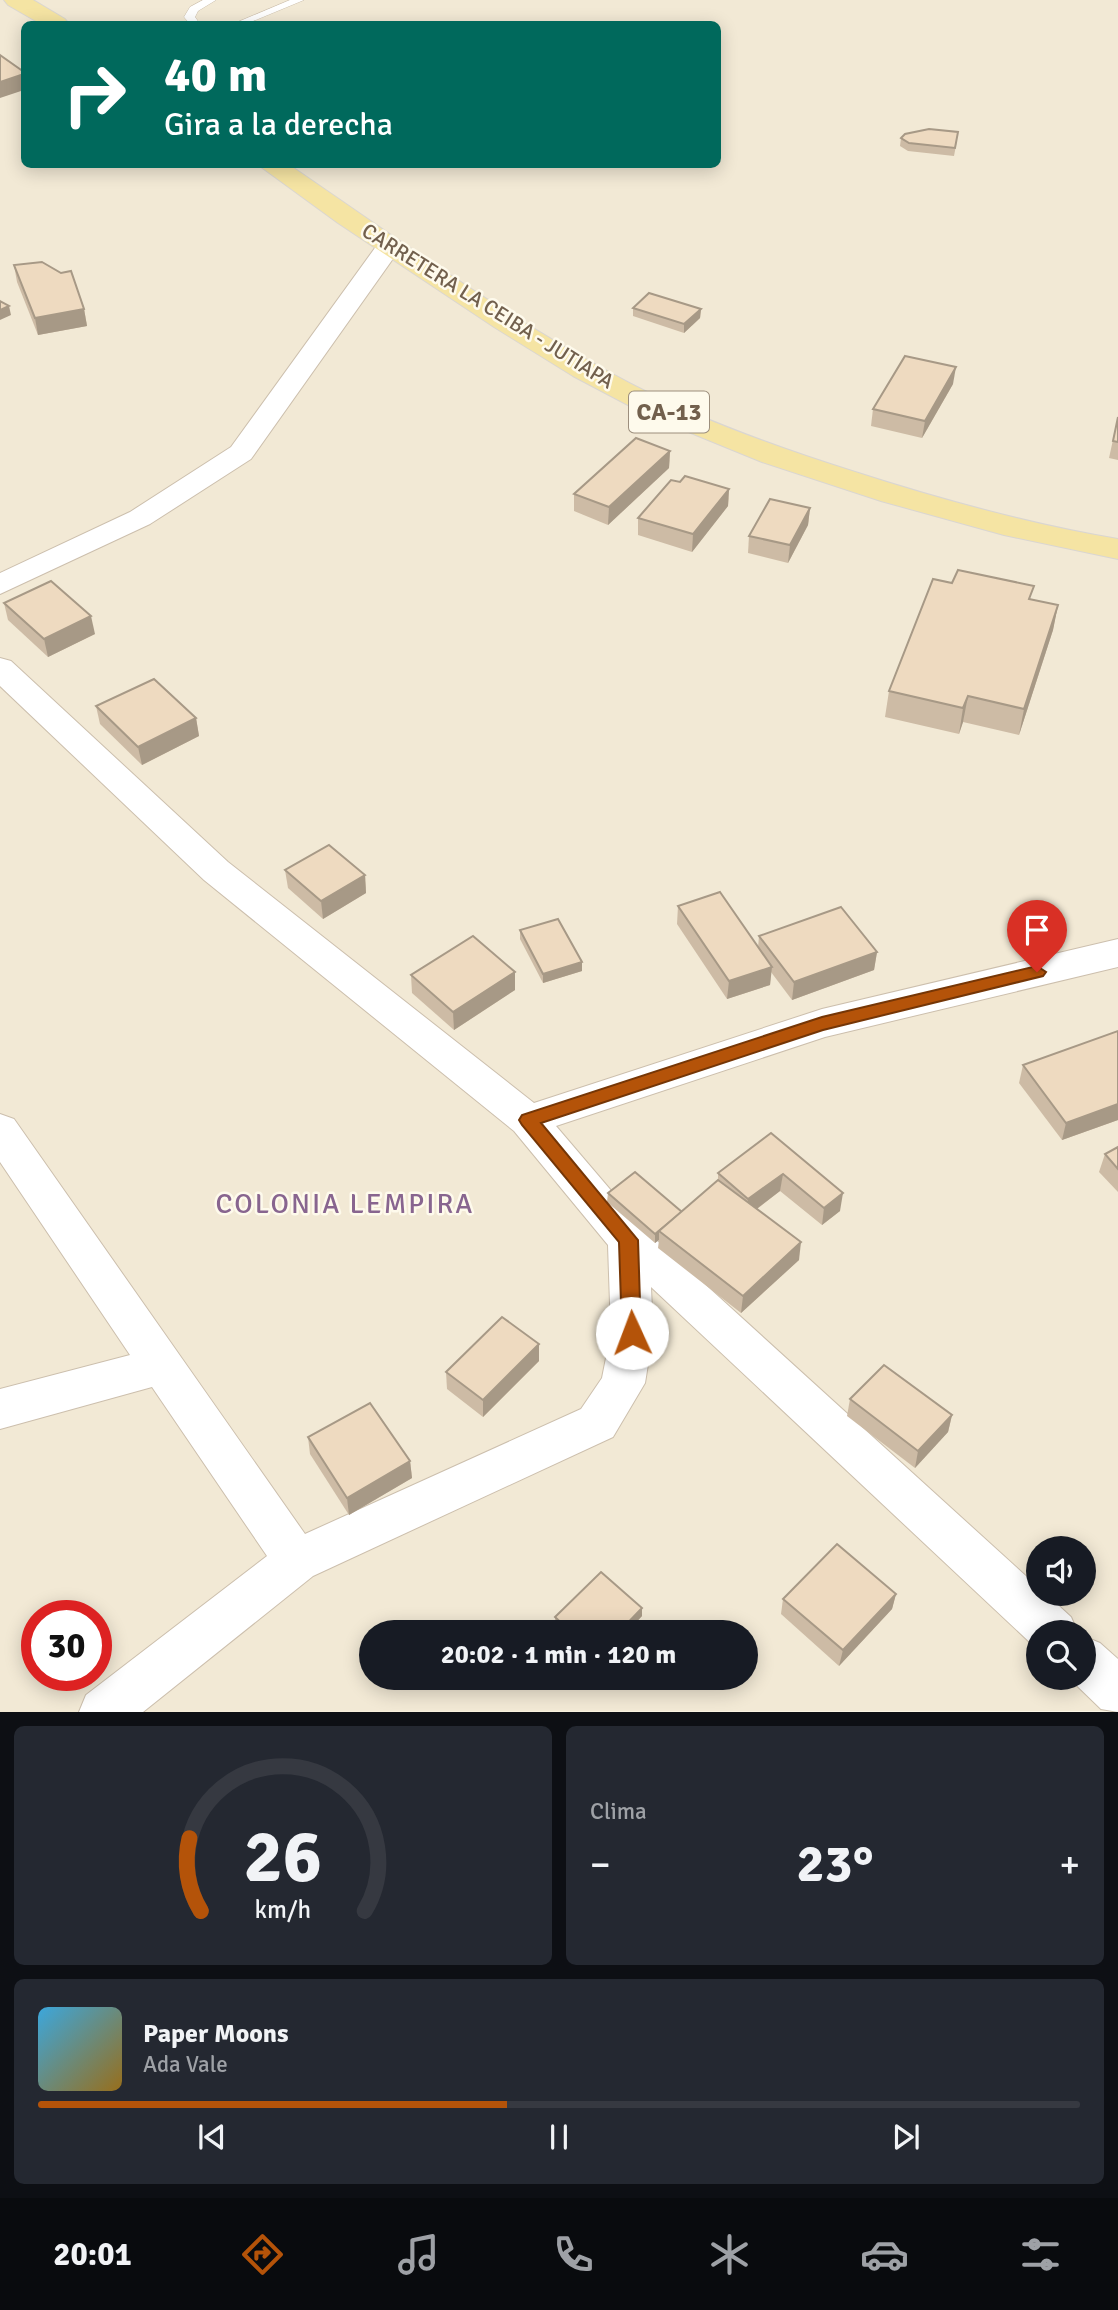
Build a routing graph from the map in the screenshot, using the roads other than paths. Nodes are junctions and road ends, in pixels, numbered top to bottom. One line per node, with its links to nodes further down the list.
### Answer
1 (16, 0): 4 (main road)
2 (211, 0): 5 (lane)
3 (299, 0): 6 (lane)
4 (52, 21)
5 (192, 21)
6 (246, 21)
7 (276, 168): 8 (main road, CARRETERA LA CEIBA - JUTIAPA / CA-13)
8 (389, 246): 9 (main road, CARRETERA LA CEIBA - JUTIAPA / CA-13); 10 (street)
9 (1118, 549)
10 (0, 585)
11 (0, 667): 13 (street)
12 (1118, 953): 13 (street)
13 (528, 1120): 15 (street)
14 (0, 1130): 16 (street)
15 (628, 1240): 18 (street); 19 (street)
16 (162, 1365): 17 (street); 18 (street)
17 (0, 1409)
18 (298, 1561): 22 (street)
19 (1041, 1620)
20 (1096, 1671): 21 (street)
21 (1118, 1692)
22 (103, 1712)

